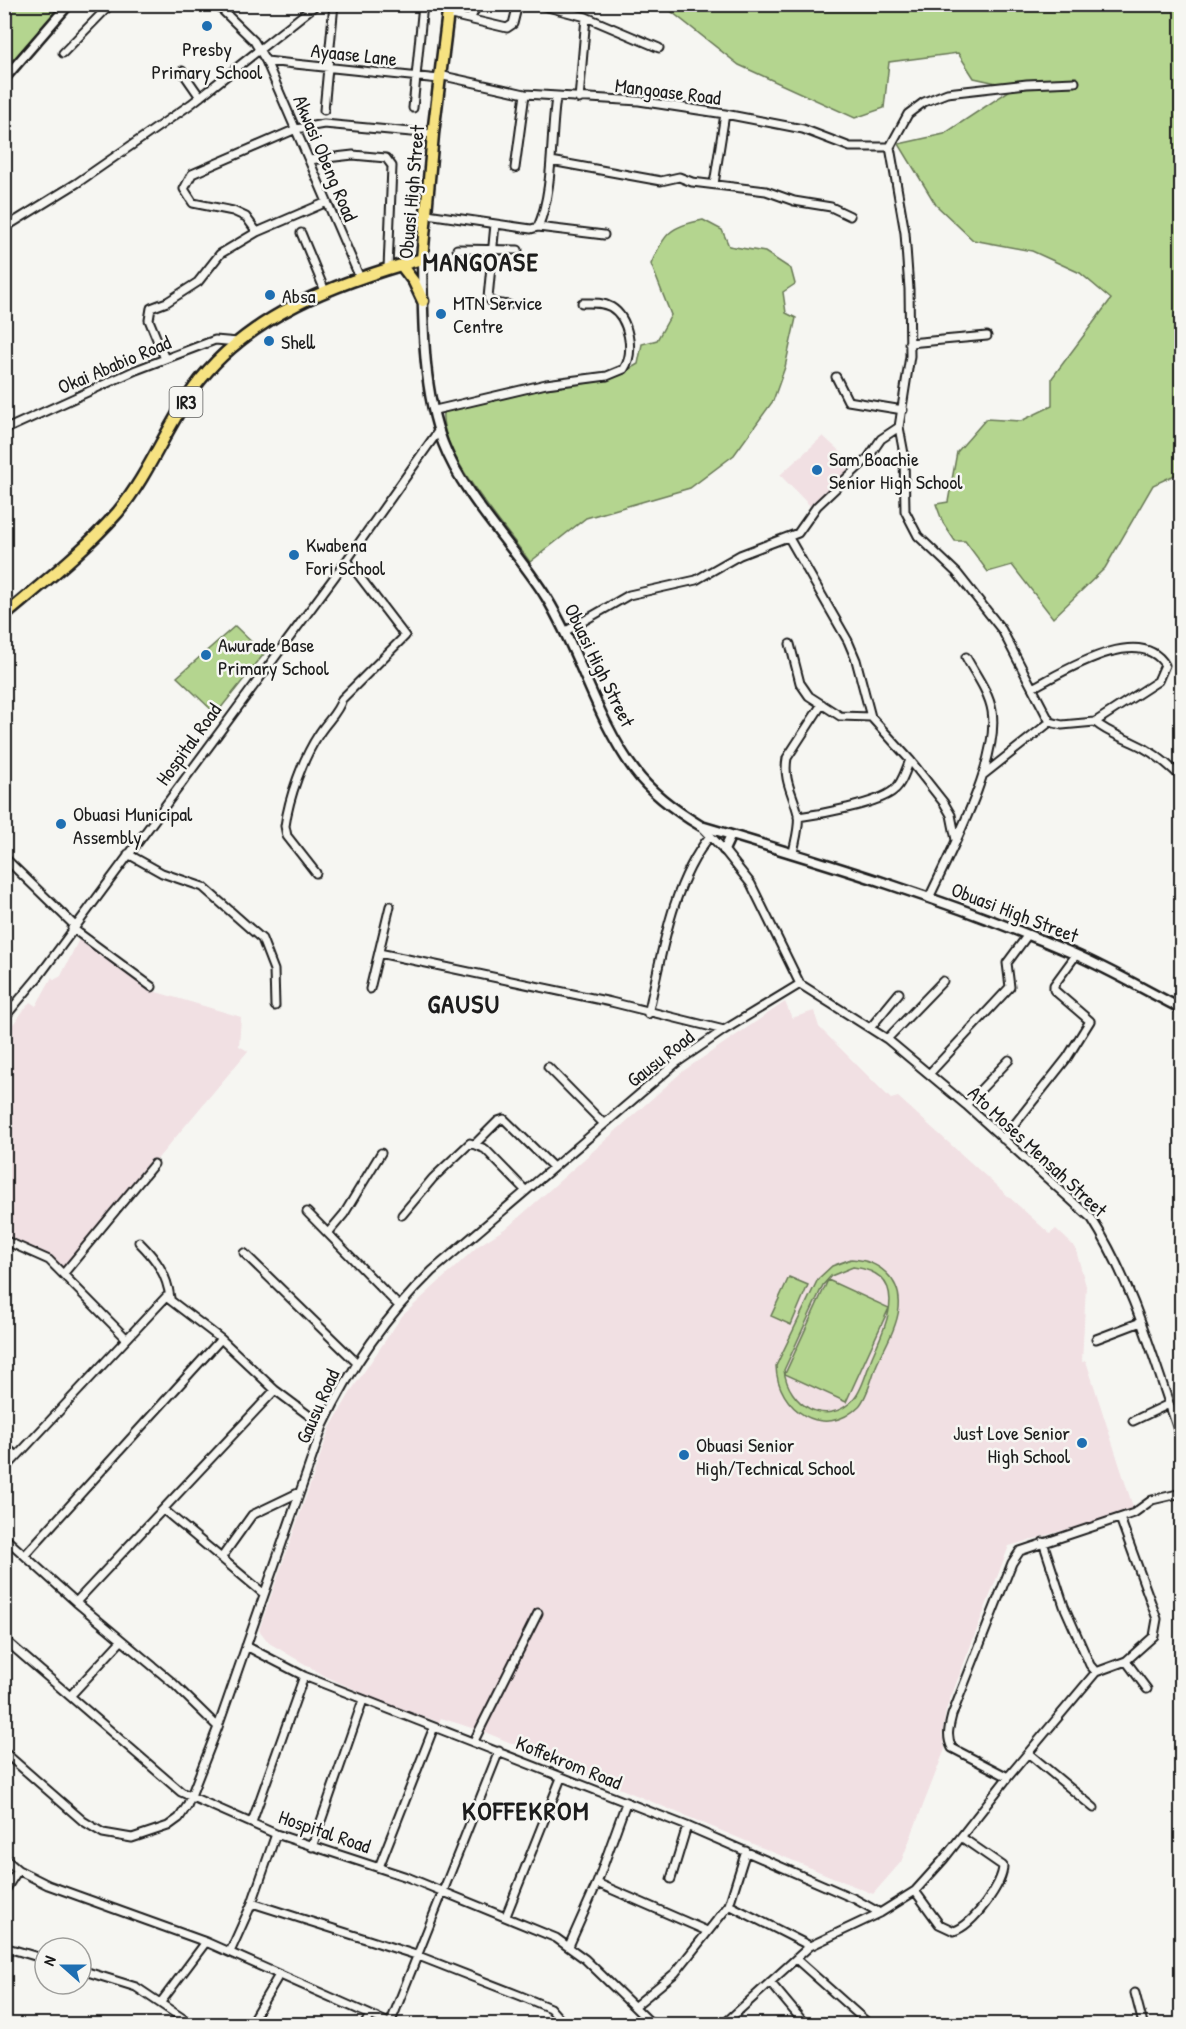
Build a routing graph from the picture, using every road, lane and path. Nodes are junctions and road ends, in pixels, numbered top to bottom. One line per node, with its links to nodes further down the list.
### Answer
1 (69, 4): 21 (street)
2 (111, 4): 15 (street)
3 (216, 4): 14 (street, Akwasi Obeng Road)
4 (317, 4): 14 (street)
5 (334, 4): 17 (street)
6 (423, 4): 19 (street)
7 (478, 4): 12 (street)
8 (518, 4): 12 (street)
9 (536, 4): 11 (street)
10 (448, 9): 12 (street); 20 (main road, Obuasi High Street)
11 (586, 17): 13 (street); 26 (street)
12 (470, 19)
13 (658, 48)
14 (261, 51): 16 (street, Akwasi Obeng Road); 24 (street)
15 (63, 53)
16 (266, 61): 17 (street, Ayaase Lane); 30 (street, Akwasi Obeng Road)
17 (328, 68): 19 (street, Ayaase Lane); 28 (street)
18 (182, 71): 24 (street)
19 (416, 77): 20 (street, Ayaase Lane); 27 (street)
20 (439, 77): 23 (street, Mangoase Road); 31 (main road, Obuasi High Street)
21 (4, 79)
22 (1076, 82): 32 (street)
23 (525, 94): 25 (street, Mangoase Road); 35 (street)
24 (200, 97): 42 (street)
25 (556, 98): 26 (street, Mangoase Road); 34 (street)
26 (579, 99): 29 (street, Mangoase Road)
27 (413, 108)
28 (324, 110)
29 (725, 114): 32 (street, Mangoase Road); 36 (street)
30 (296, 129): 31 (street); 33 (street, Akwasi Obeng Road); 43 (street)
31 (433, 134): 38 (main road, Obuasi High Street)
32 (890, 147): 59 (street)
33 (309, 160): 37 (street, Akwasi Obeng Road); 51 (street)
34 (551, 161): 36 (street); 41 (street)
35 (515, 168)
36 (714, 184): 39 (street)
37 (327, 201): 43 (street); 52 (street, Akwasi Obeng Road)
38 (427, 214): 40 (street); 49 (main road, Obuasi High Street)
39 (850, 216)
40 (495, 224): 41 (street); 47 (street)
41 (538, 227): 45 (street)
42 (4, 228)
43 (257, 232): 60 (street)
44 (301, 233): 53 (street)
45 (604, 235)
46 (457, 249): 47 (street)
47 (493, 250): 48 (street); 56 (street)
48 (518, 250)
49 (422, 259): 50 (main road, IR3); 54 (street, Obuasi High Street)
50 (401, 265): 51 (main road, IR3); 54 (main road)
51 (388, 269): 52 (main road, IR3)
52 (360, 278): 53 (main road, IR3)
53 (325, 291): 58 (main road, IR3)
54 (423, 301): 62 (street, Obuasi High Street)
55 (582, 303): 62 (street)
56 (509, 305)
57 (987, 336): 59 (street)
58 (239, 343): 60 (street, Okai Ababio Road); 69 (main road, IR3)
59 (909, 344): 63 (street)
60 (165, 359): 65 (street, Okai Ababio Road)
61 (836, 377): 63 (street)
62 (435, 410): 66 (street, Obuasi High Street)
63 (903, 410): 64 (street)
64 (899, 427): 67 (street); 73 (street)
65 (4, 430)
66 (439, 430): 68 (street, Hospital Road); 70 (street, Obuasi High Street)
67 (789, 538): 70 (street); 75 (street)
68 (346, 560): 88 (street, Hospital Road); 90 (street)
69 (4, 616)
70 (566, 631): 82 (street, Obuasi High Street)
71 (790, 644): 74 (street)
72 (966, 657): 79 (street)
73 (1034, 687): 76 (street); 77 (street)
74 (822, 704): 75 (street); 81 (street)
75 (871, 717): 78 (street)
76 (1050, 722): 77 (street); 79 (street)
77 (1095, 722): 80 (street)
78 (910, 760): 81 (street); 85 (street)
79 (983, 775): 85 (street)
80 (1182, 778)
81 (798, 817): 87 (street)
82 (700, 826): 83 (street, Obuasi High Street); 84 (street)
83 (731, 835): 86 (street); 87 (street, Obuasi High Street)
84 (710, 836): 86 (street); 104 (street)
85 (956, 840): 91 (street)
86 (724, 850): 98 (street)
87 (793, 853): 91 (street, Obuasi High Street)
88 (128, 854): 93 (street, Hospital Road); 102 (street)
89 (4, 857): 93 (street)
90 (316, 873)
91 (929, 898): 94 (street, Obuasi High Street)
92 (390, 906): 95 (street)
93 (73, 926): 99 (street); 105 (street, Hospital Road)
94 (1027, 936): 96 (street, Obuasi High Street); 111 (street)
95 (379, 953): 100 (street); 104 (street)
96 (1076, 955): 103 (street, Obuasi High Street); 114 (street)
97 (942, 981): 108 (street)
98 (800, 984): 106 (street, Ato Moses Mensah Street); 107 (street, Gausu Road)
99 (152, 987)
100 (370, 989)
101 (898, 993): 106 (street)
102 (275, 1006)
103 (1182, 1009)
104 (648, 1014): 107 (street)
105 (4, 1018)
106 (871, 1027): 108 (street, Ato Moses Mensah Street)
107 (724, 1030): 113 (street, Gausu Road)
108 (887, 1039): 111 (street, Ato Moses Mensah Street)
109 (1009, 1060): 112 (street)
110 (548, 1067): 113 (street)
111 (929, 1074): 112 (street, Ato Moses Mensah Street)
112 (966, 1105): 114 (street, Ato Moses Mensah Street)
113 (604, 1124): 118 (street, Gausu Road)
114 (1003, 1139): 129 (street, Ato Moses Mensah Street)
115 (476, 1143): 118 (street); 119 (street); 121 (street)
116 (381, 1153): 122 (street)
117 (154, 1164): 126 (street)
118 (553, 1167): 119 (street, Gausu Road)
119 (526, 1191): 128 (street, Gausu Road)
120 (307, 1212): 122 (street)
121 (402, 1215)
122 (328, 1233): 128 (street)
123 (4, 1240): 126 (street)
124 (139, 1242): 127 (street)
125 (244, 1253): 133 (street)
126 (64, 1273): 130 (street)
127 (170, 1298): 130 (street); 131 (street)
128 (398, 1305): 133 (street, Gausu Road)
129 (1141, 1322): 132 (street); 135 (street, Ato Moses Mensah Street)
130 (126, 1338): 140 (street)
131 (221, 1339): 134 (street); 148 (street)
132 (1096, 1339)
133 (356, 1362): 137 (street, Gausu Road)
134 (275, 1390): 137 (street); 144 (street)
135 (1169, 1404): 136 (street); 138 (street, Ato Moses Mensah Street)
136 (1133, 1421)
137 (323, 1426): 142 (street, Gausu Road)
138 (1182, 1441)
139 (4, 1446): 140 (street)
140 (16, 1456): 141 (street)
141 (4, 1470)
142 (300, 1492): 149 (street); 150 (street, Gausu Road)
143 (1182, 1493): 145 (street)
144 (164, 1510): 149 (street); 151 (street)
145 (1120, 1518): 147 (street); 156 (street)
146 (4, 1537): 148 (street)
147 (1043, 1542): 157 (street); 168 (street)
148 (25, 1555): 151 (street)
149 (222, 1557): 150 (street)
150 (263, 1593): 155 (street, Gausu Road)
151 (76, 1602): 154 (street)
152 (538, 1613): 164 (street)
153 (4, 1639): 160 (street, Hospital Road)
154 (121, 1641): 160 (street); 162 (street)
155 (246, 1646): 158 (street, Koffekrom Road); 162 (street, Gausu Road)
156 (1126, 1661): 157 (street); 159 (street)
157 (1096, 1672): 167 (street)
158 (304, 1676): 161 (street, Koffekrom Road); 173 (street)
159 (1147, 1689)
160 (71, 1695): 170 (street, Hospital Road)
161 (363, 1700): 163 (street, Koffekrom Road); 177 (street)
162 (218, 1727): 170 (street, Gausu Road)
163 (434, 1727): 164 (street, Koffekrom Road); 180 (street)
164 (474, 1741): 166 (street, Koffekrom Road)
165 (4, 1752): 170 (street, Gausu Road)
166 (499, 1752): 169 (street, Koffekrom Road); 184 (street)
167 (1028, 1753): 168 (street); 172 (street)
168 (1008, 1777): 176 (street)
169 (561, 1778): 171 (street, Koffekrom Road); 190 (street)
170 (191, 1796): 173 (street, Hospital Road)
171 (626, 1803): 174 (street, Koffekrom Road); 183 (street)
172 (1094, 1808)
173 (252, 1822): 175 (street, Hospital Road)
174 (687, 1826): 178 (street, Koffekrom Road); 182 (street)
175 (276, 1834): 177 (street, Hospital Road); 187 (street)
176 (961, 1837): 185 (street); 185 (street)
177 (312, 1847): 180 (street, Hospital Road)
178 (746, 1851): 188 (street); 189 (street, Koffekrom Road)
179 (4, 1858): 181 (street)
180 (380, 1867): 184 (street, Hospital Road)
181 (18, 1870): 186 (street); 192 (street)
182 (670, 1879)
183 (597, 1883): 191 (street); 195 (street)
184 (441, 1891): 190 (street, Hospital Road); 198 (street)
185 (915, 1891): 189 (street)
186 (4, 1892)
187 (252, 1903): 196 (street); 198 (street)
188 (729, 1905): 191 (street); 193 (street)
189 (879, 1913): 193 (street)
190 (506, 1916): 195 (street, Hospital Road)
191 (707, 1931): 205 (street)
192 (206, 1942): 196 (street); 204 (street)
193 (810, 1946): 199 (street)
194 (4, 1947): 197 (street)
195 (569, 1947): 205 (street, Hospital Road)
196 (230, 1952): 201 (street)
197 (33, 1955)
198 (416, 1955): 208 (street); 211 (street)
199 (796, 1959): 202 (street); 215 (street)
200 (93, 1974): 204 (street)
201 (279, 1976): 206 (street); 209 (street)
202 (770, 1982): 213 (street); 214 (street)
203 (1135, 1993): 216 (street)
204 (161, 2002): 207 (street)
205 (635, 2006): 212 (street, Hospital Road)
206 (370, 2015): 208 (street); 210 (street)
207 (186, 2023)
208 (390, 2024)
209 (250, 2025)
210 (365, 2025)
211 (564, 2025)
212 (652, 2025)
213 (724, 2025)
214 (805, 2025)
215 (869, 2025)
216 (1143, 2025)

